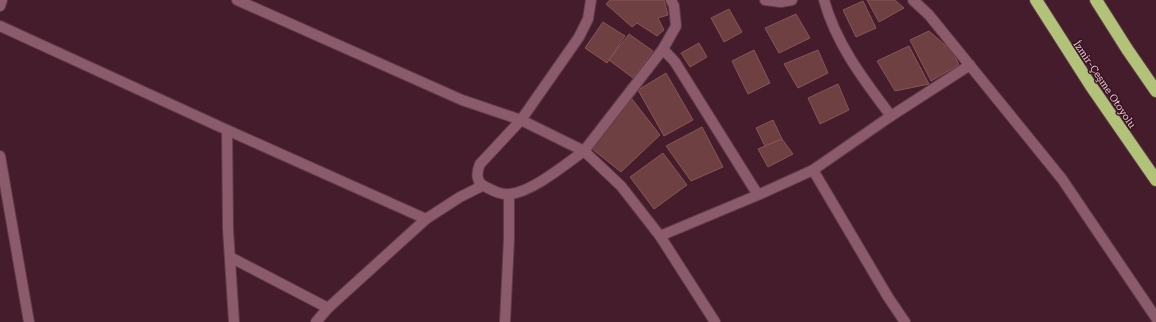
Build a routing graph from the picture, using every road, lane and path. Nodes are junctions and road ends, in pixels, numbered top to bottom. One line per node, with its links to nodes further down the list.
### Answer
1 (2, 0): 11 (street)
2 (238, 0): 17 (street)
3 (591, 0): 17 (street)
4 (671, 0): 13 (street)
5 (766, 0): 6 (street)
6 (792, 0)
7 (824, 0): 16 (street)
8 (914, 0): 14 (street)
9 (1036, 0): 22 (highway, İzmir-Çeşme Otoyolu)
10 (1096, 0): 15 (highway)
11 (0, 6)
12 (0, 26): 18 (street)
13 (663, 49): 19 (street); 25 (street)
14 (970, 65): 16 (street); 30 (street)
15 (1156, 91)
16 (891, 116): 21 (street)
17 (522, 120): 19 (street); 23 (street)
18 (227, 130): 26 (street); 28 (street)
19 (584, 151): 24 (street); 27 (street)
20 (0, 156): 32 (street)
21 (813, 170): 25 (street); 36 (street)
22 (1156, 180)
23 (482, 186): 24 (street); 26 (street)
24 (509, 195): 35 (street)
25 (758, 196): 27 (street)
26 (426, 219): 29 (street)
27 (660, 236): 31 (street)
28 (230, 257): 29 (street); 33 (street)
29 (328, 308): 34 (street)
30 (1156, 318)
31 (710, 320)
32 (29, 322)
33 (234, 322)
34 (316, 322)
35 (505, 322)
36 (904, 322)

